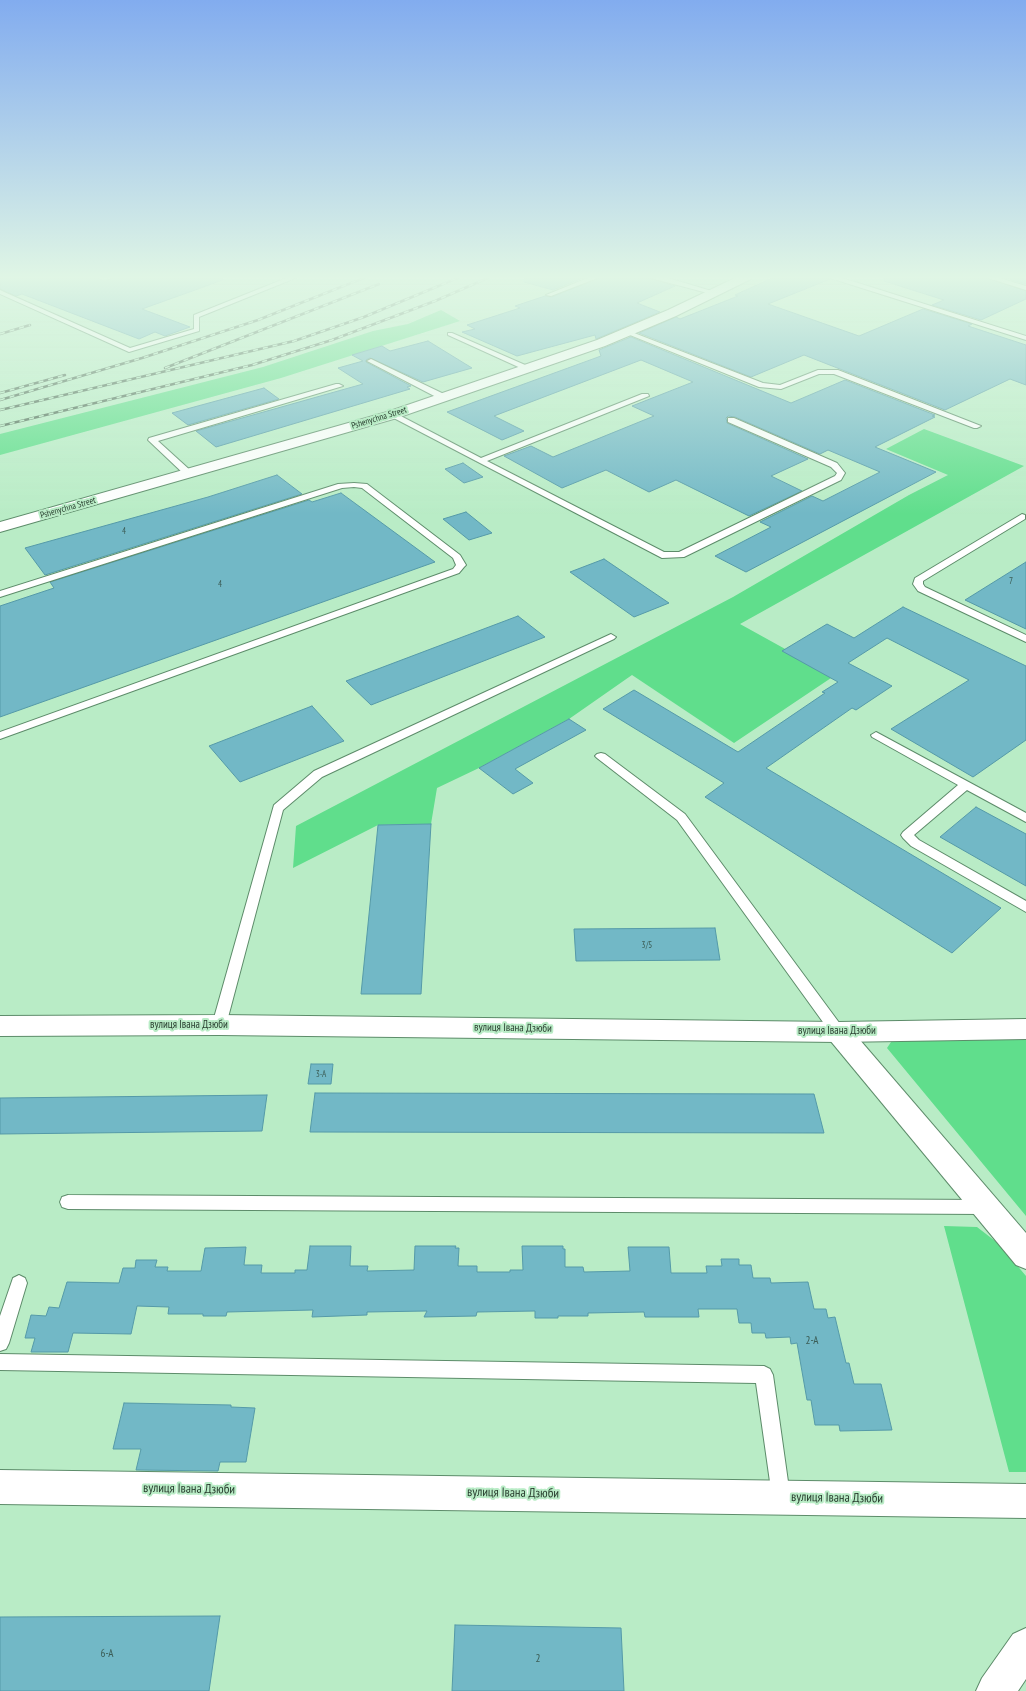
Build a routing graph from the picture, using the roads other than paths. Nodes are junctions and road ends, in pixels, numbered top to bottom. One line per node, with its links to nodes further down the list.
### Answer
1 (500, 356): 5 (lane)
2 (563, 356): 5 (street, Pshenychna Street)
3 (688, 356): 11 (lane)
4 (371, 361): 8 (lane)
5 (528, 368): 8 (street, Pshenychna Street)
6 (338, 386): 13 (lane)
7 (645, 396): 12 (lane)
8 (443, 397): 9 (street, Pshenychna Street)
9 (392, 415): 12 (lane); 13 (street, Pshenychna Street)
10 (731, 420): 12 (lane)
11 (977, 426)
12 (482, 460)
13 (188, 473): 15 (street, Pshenychna Street)
14 (1025, 517): 18 (lane)
15 (0, 527)
16 (0, 594): 20 (lane)
17 (611, 637): 25 (lane)
18 (1026, 639)
19 (876, 735): 22 (lane)
20 (0, 736)
21 (601, 756): 28 (lane)
22 (966, 785): 23 (lane); 24 (lane)
23 (1026, 818)
24 (1026, 907)
25 (219, 1025): 26 (street, вулиця Івана Дзюби); 28 (street, вулиця Івана Дзюби)
26 (0, 1026)
27 (1026, 1028): 28 (street, вулиця Івана Дзюби)
28 (838, 1032): 30 (street)
29 (68, 1202): 30 (lane)
30 (986, 1207): 31 (street)
31 (1026, 1255)
32 (19, 1283): 33 (lane)
33 (0, 1343)
34 (0, 1362): 36 (lane)
35 (0, 1487): 36 (street, вулиця Івана Дзюби)
36 (781, 1497): 37 (street, вулиця Івана Дзюби)
37 (1026, 1501)
38 (1026, 1647): 39 (street)
39 (995, 1691)

